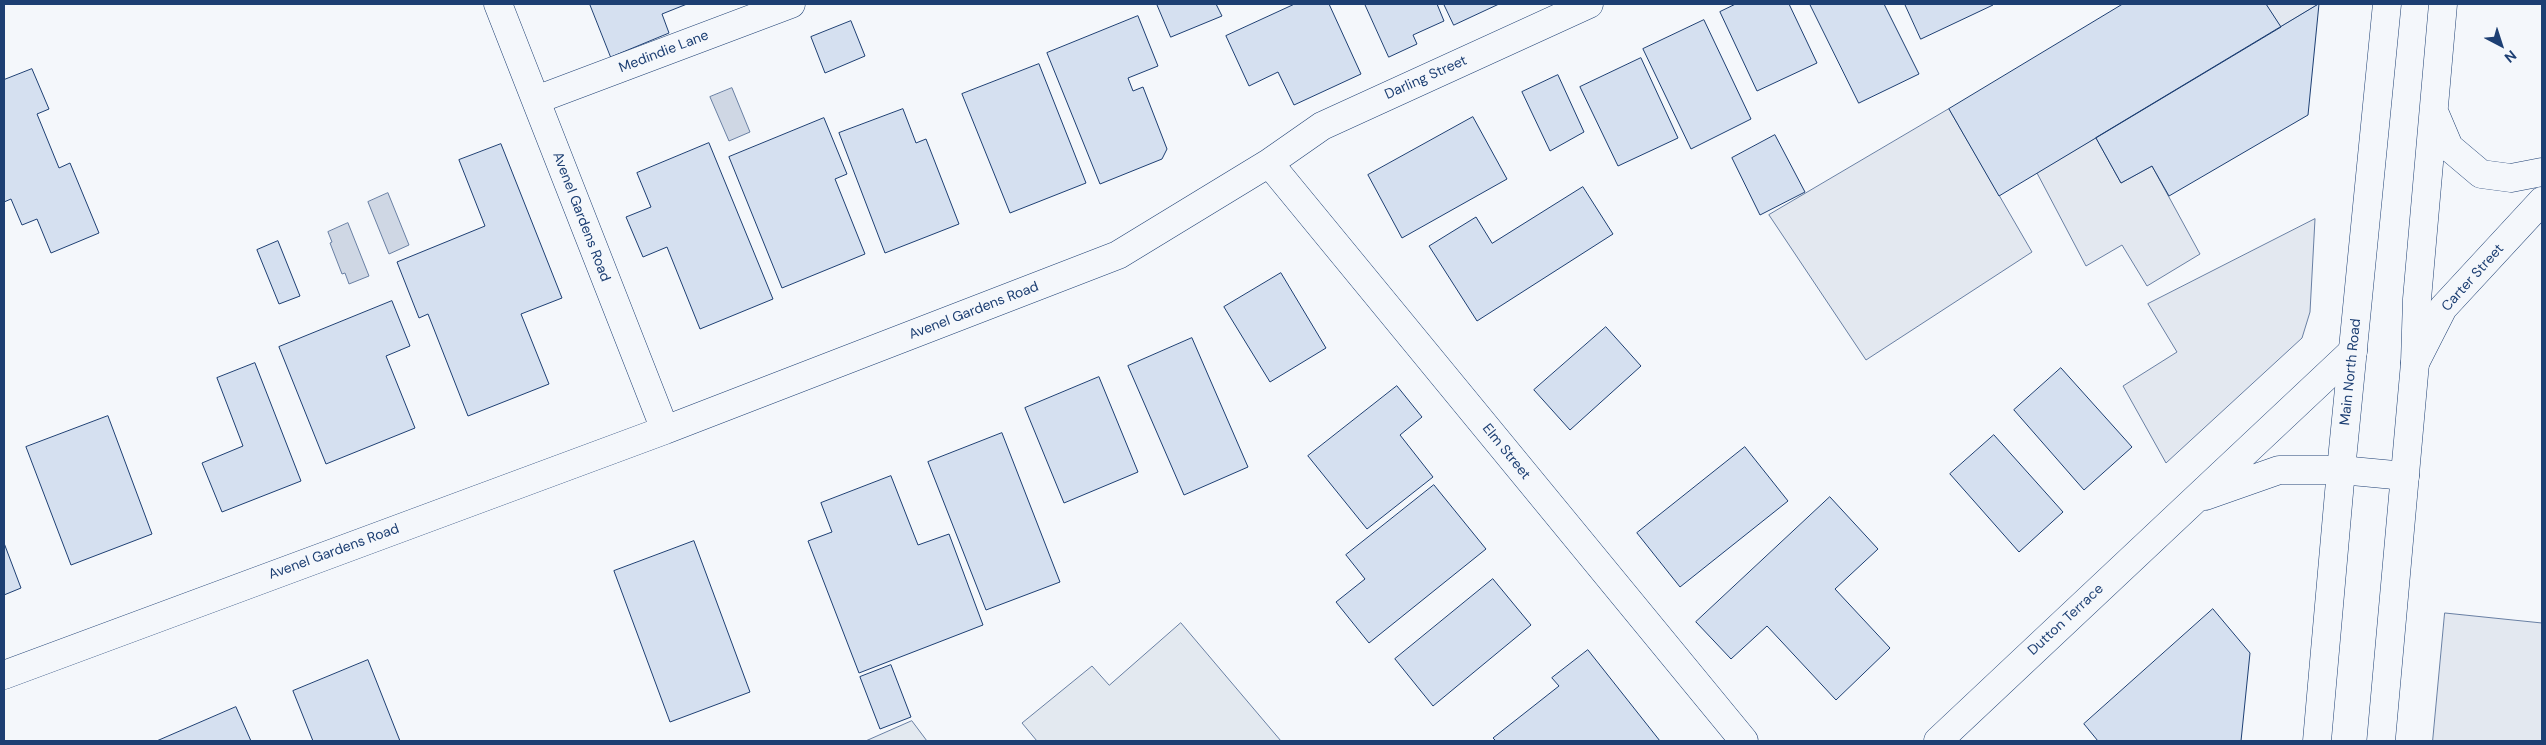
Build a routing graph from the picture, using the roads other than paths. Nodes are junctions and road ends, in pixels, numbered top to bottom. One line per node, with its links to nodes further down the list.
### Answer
1 (498, 4): 6 (main road, Avenel Gardens Road)
2 (792, 4): 6 (main road, Medindie Lane)
3 (1589, 4): 8 (main road, Darling Street)
4 (2387, 4): 11 (main road, Main North Road)
5 (2443, 4): 7 (main road)
6 (536, 100): 13 (main road, Avenel Gardens Road)
7 (2433, 110): 9 (main road); 12 (main road)
8 (1269, 163): 13 (main road, Avenel Gardens Road); 18 (main road, Elm Street)
9 (2542, 172)
10 (2542, 202): 12 (main road, Carter Street)
11 (2353, 351): 14 (main road, Main North Road); 16 (main road, Dutton Terrace)
12 (2415, 363): 15 (main road)
13 (665, 430): 17 (main road, Avenel Gardens Road)
14 (2341, 470): 15 (main road, Dutton Terrace); 16 (main road, Dutton Terrace); 20 (main road, Main North Road)
15 (2404, 476): 21 (main road)
16 (2194, 500): 19 (main road, Dutton Terrace)
17 (4, 674)
18 (1744, 741)
19 (1938, 741)
20 (2317, 741)
21 (2381, 741)

